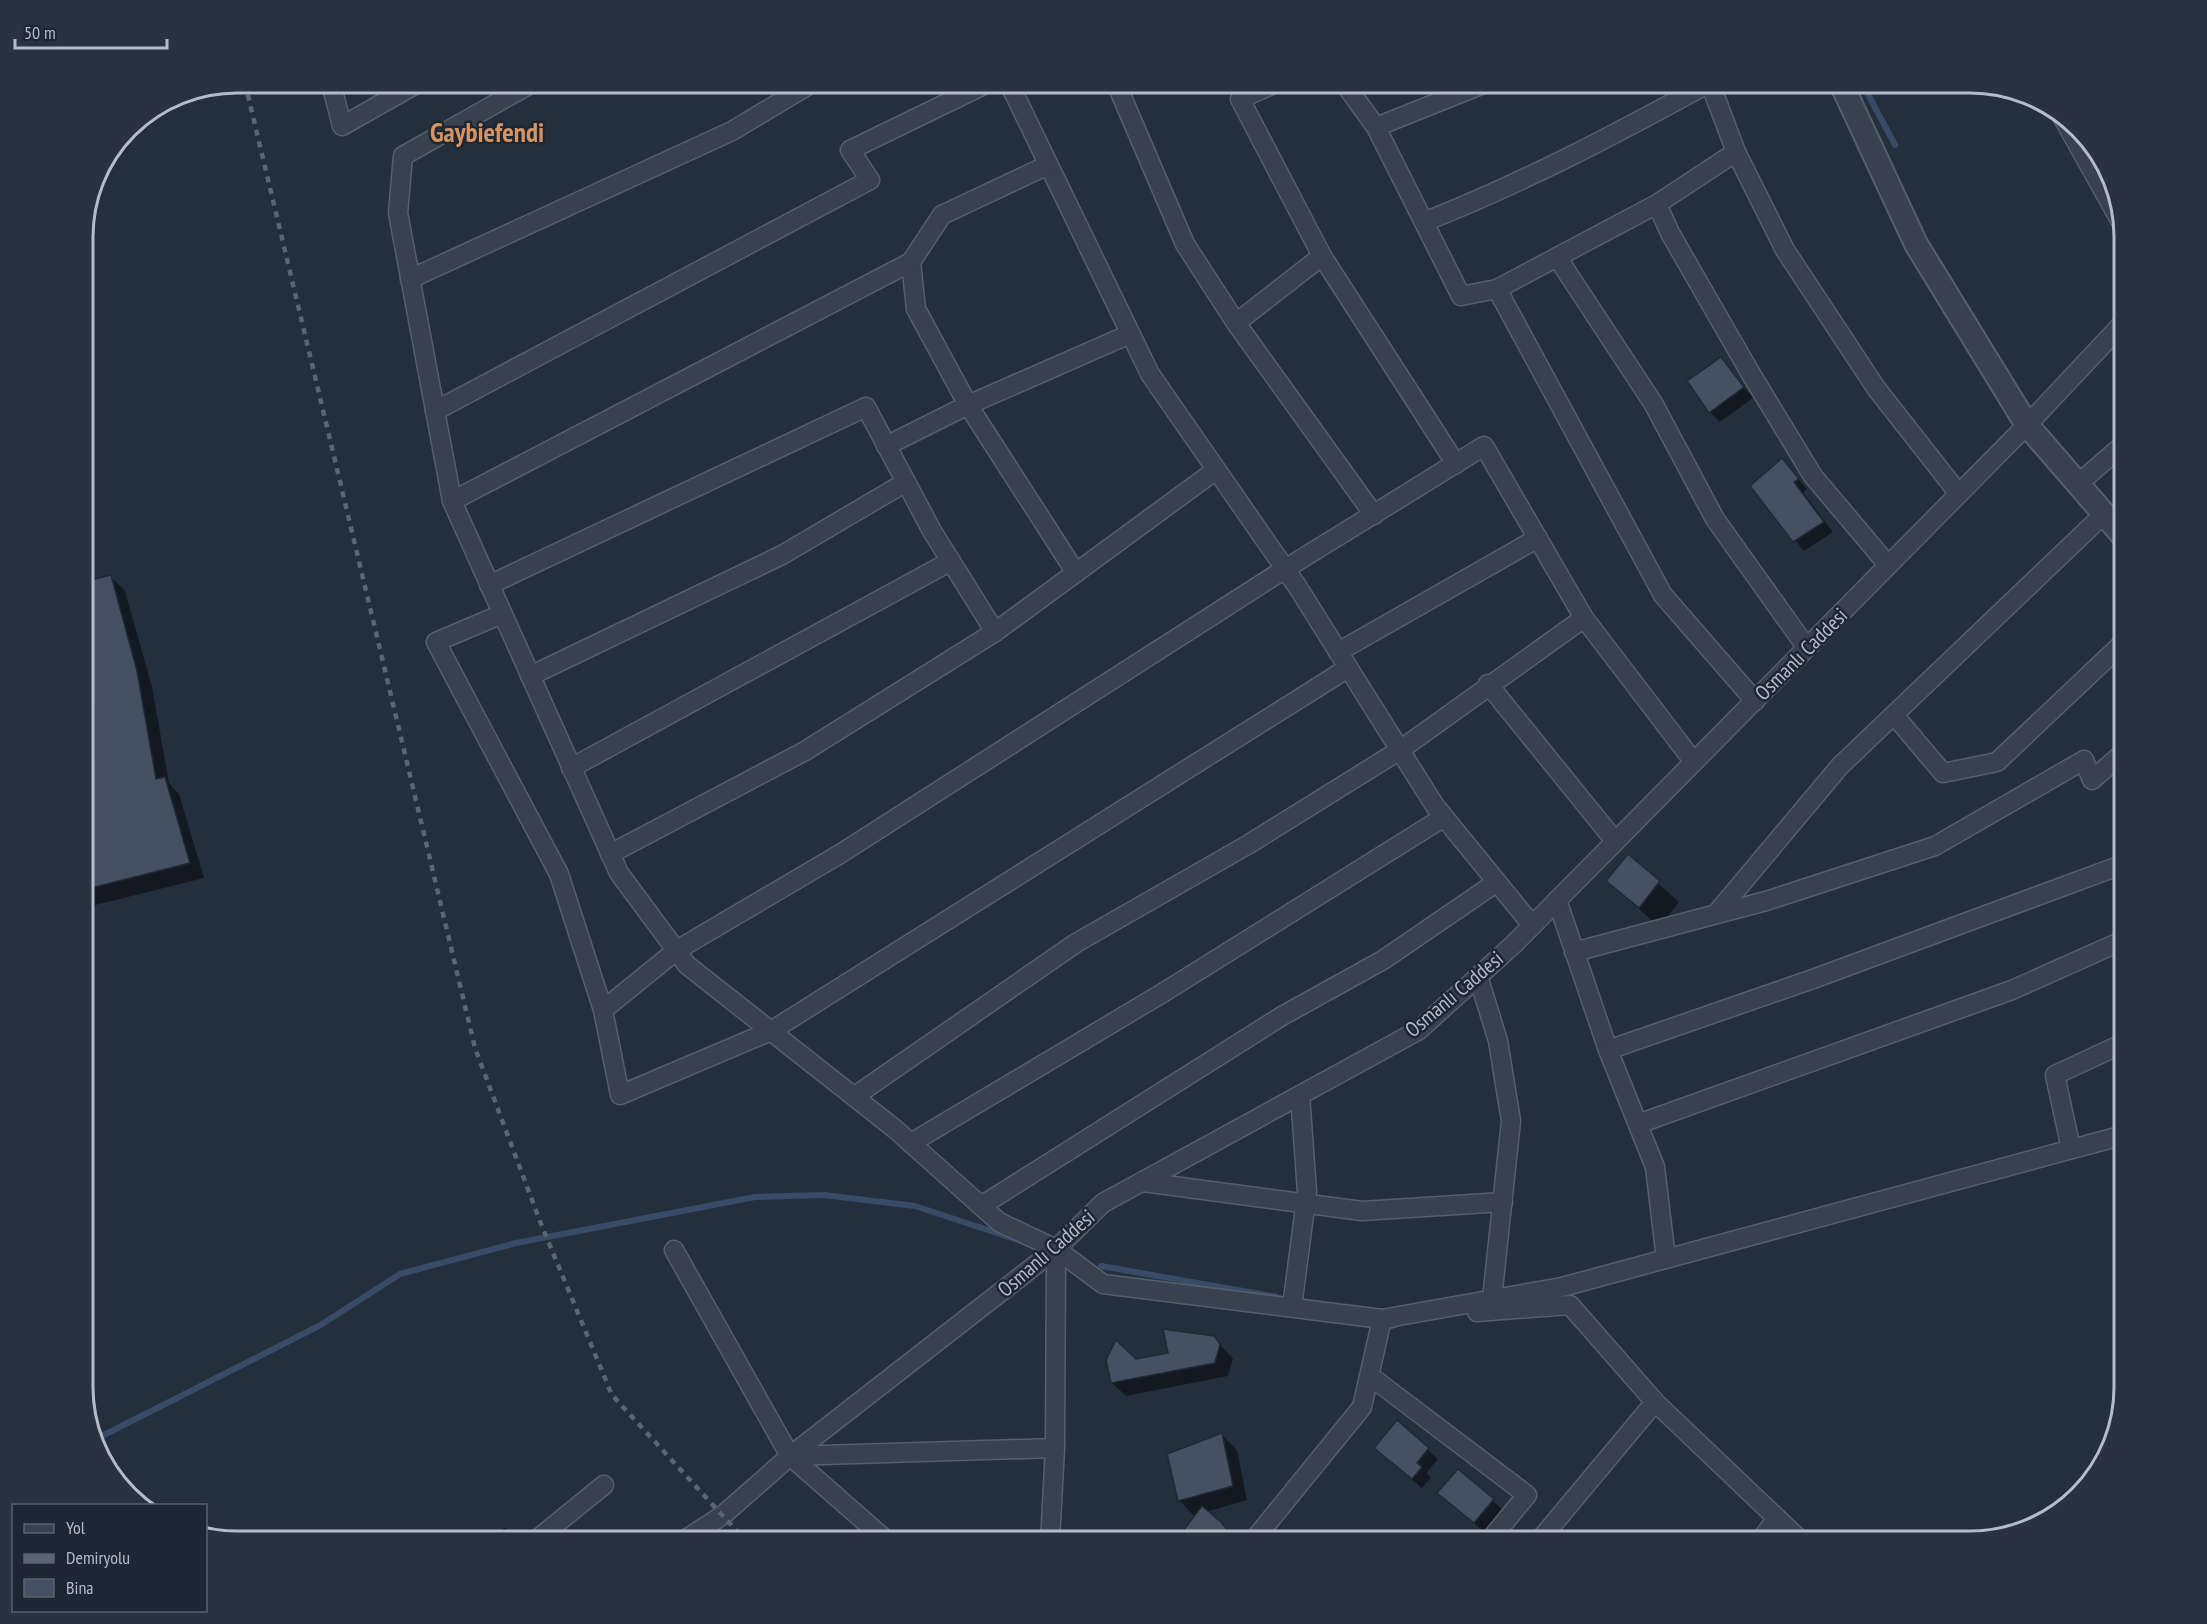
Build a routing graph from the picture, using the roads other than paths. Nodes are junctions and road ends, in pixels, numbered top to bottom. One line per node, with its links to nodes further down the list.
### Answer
1 (334, 93): 2 (street)
2 (399, 93)
3 (513, 93): 24 (street)
4 (794, 93): 24 (street)
5 (966, 93): 30 (street)
6 (1015, 93): 17 (street)
7 (1121, 93): 26 (street)
8 (1237, 93): 21 (street)
9 (1352, 93): 14 (street)
10 (1459, 93): 14 (street)
11 (1689, 93): 20 (street)
12 (1713, 93): 16 (street)
13 (1846, 93): 31 (street)
14 (1376, 127): 20 (street)
15 (2073, 136): 18 (street)
16 (1736, 152): 19 (street); 38 (street)
17 (1048, 165): 23 (street); 28 (street)
18 (2109, 201)
19 (1657, 204): 22 (street); 45 (street)
20 (1424, 222): 25 (street)
21 (1322, 256): 26 (street); 34 (street)
22 (1557, 257): 25 (street); 52 (street)
23 (911, 262): 29 (street); 39 (street)
24 (410, 279): 30 (street)
25 (1497, 289): 58 (street)
26 (1236, 323): 41 (street)
27 (2114, 333): 31 (street, Osmanlı Caddesi)
28 (1130, 334): 29 (street); 35 (street)
29 (968, 405): 32 (street); 47 (street)
30 (435, 411): 39 (street)
31 (2027, 425): 37 (street); 38 (street, Osmanlı Caddesi)
32 (886, 446): 36 (street); 48 (street)
33 (2114, 453): 37 (street)
34 (1456, 464): 41 (street); 43 (street)
35 (1216, 470): 46 (street); 47 (street)
36 (906, 482): 44 (street); 56 (street)
37 (2079, 483): 40 (street)
38 (1959, 494): 45 (street, Osmanlı Caddesi)
39 (452, 501): 48 (street)
40 (2104, 514): 42 (street); 59 (street)
41 (1374, 515): 46 (street)
42 (2114, 526)
43 (1538, 538): 50 (street); 54 (street)
44 (951, 561): 51 (street); 63 (street)
45 (1888, 566): 52 (street, Osmanlı Caddesi)
46 (1285, 569): 54 (street); 73 (street)
47 (1076, 573): 51 (street)
48 (489, 585): 49 (street)
49 (502, 614): 56 (street); 76 (street)
50 (1584, 618): 57 (street); 62 (street)
51 (995, 632): 66 (street)
52 (1807, 648): 58 (street, Osmanlı Caddesi)
53 (2114, 651): 59 (street)
54 (1338, 652): 55 (street)
55 (1348, 668): 60 (street); 77 (street)
56 (530, 676): 63 (street)
57 (1488, 684): 60 (street); 65 (street)
58 (1755, 700): 62 (street, Osmanlı Caddesi)
59 (1894, 715): 70 (street)
60 (1400, 750): 64 (street); 81 (street)
61 (2114, 761): 70 (street)
62 (1694, 762): 65 (street, Osmanlı Caddesi)
63 (571, 768): 66 (street)
64 (1444, 817): 68 (street); 84 (street)
65 (1615, 841): 69 (street, Osmanlı Caddesi)
66 (610, 854): 73 (street)
67 (2114, 868): 79 (street)
68 (1497, 882): 71 (street); 89 (street)
69 (1557, 900): 71 (street, Osmanlı Caddesi); 74 (street)
70 (1716, 915): 74 (street)
71 (1532, 925): 75 (street, Osmanlı Caddesi)
72 (2114, 944): 82 (street)
73 (677, 950): 76 (street); 77 (street)
74 (1574, 952): 79 (street)
75 (1478, 976): 80 (street, Osmanlı Caddesi); 87 (street)
76 (603, 1010): 77 (street)
77 (771, 1031): 81 (street)
78 (2114, 1048): 85 (street)
79 (1608, 1050): 82 (street)
80 (1300, 1095): 86 (street, Osmanlı Caddesi); 88 (street)
81 (855, 1096): 84 (street)
82 (1638, 1124): 92 (street)
83 (2114, 1138): 85 (street)
84 (911, 1143): 89 (street)
85 (2071, 1149): 92 (street)
86 (1143, 1182): 88 (street); 90 (street, Osmanlı Caddesi)
87 (1503, 1202): 88 (street); 93 (street)
88 (1305, 1204): 94 (street)
89 (981, 1206): 90 (street)
90 (1056, 1249): 94 (street); 98 (street); 99 (street, Osmanlı Caddesi)
91 (674, 1250): 99 (street)
92 (1666, 1258): 93 (street)
93 (1492, 1299): 95 (street)
94 (1292, 1307): 95 (street)
95 (1382, 1319): 96 (street); 97 (street)
96 (1370, 1376): 106 (street); 107 (street)
97 (1655, 1402): 101 (street); 108 (street)
98 (1055, 1448): 99 (street); 105 (street)
99 (790, 1456): 103 (street, Osmanlı Caddesi); 104 (street)
100 (604, 1485): 102 (street)
101 (1777, 1518): 109 (street); 110 (street)
102 (548, 1531)
103 (699, 1531)
104 (875, 1531)
105 (1051, 1531)
106 (1262, 1531)
107 (1498, 1531)
108 (1548, 1531)
109 (1768, 1531)
110 (1790, 1531)

